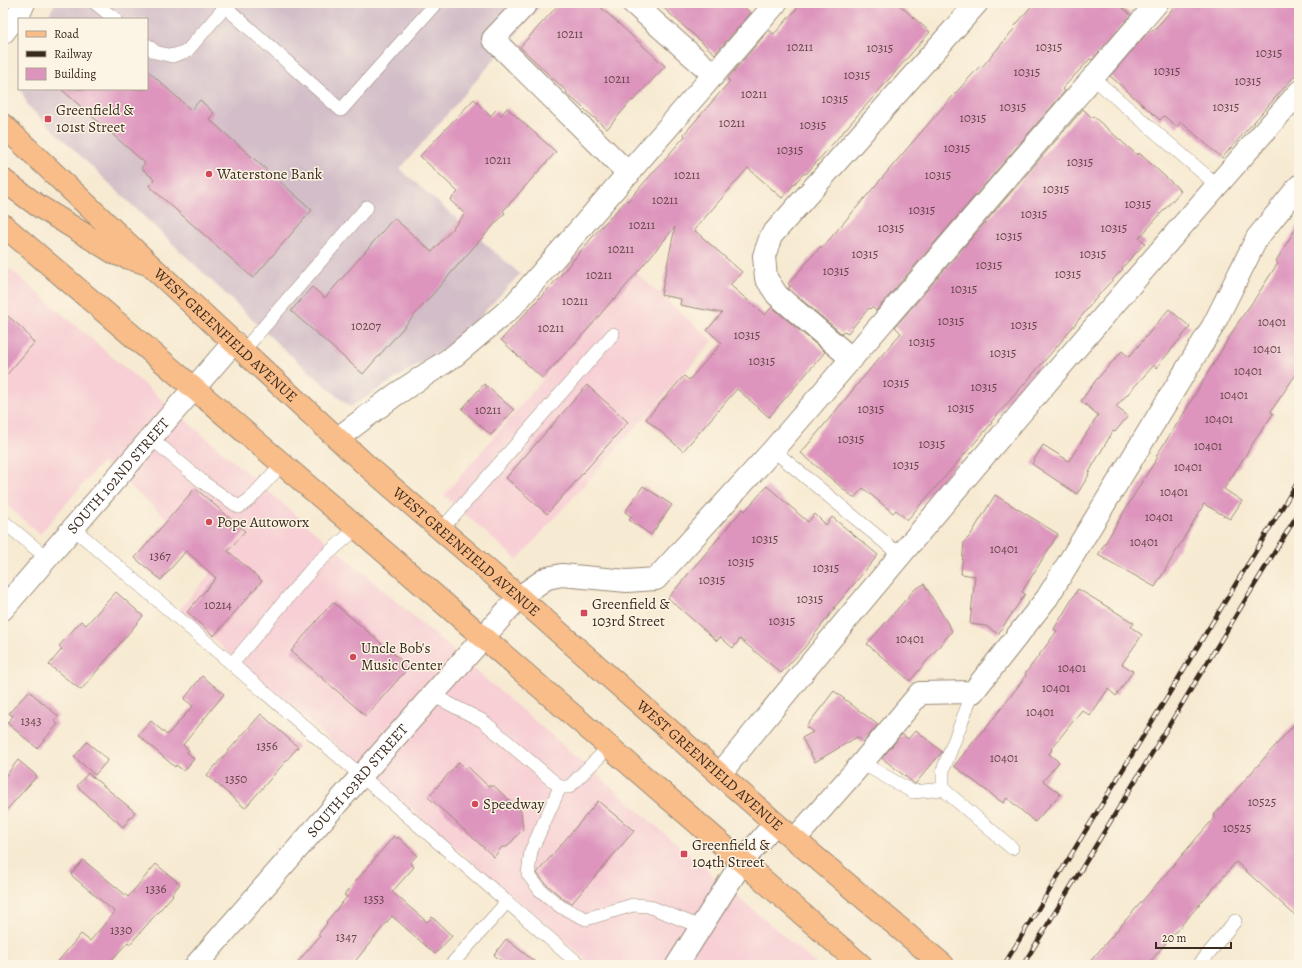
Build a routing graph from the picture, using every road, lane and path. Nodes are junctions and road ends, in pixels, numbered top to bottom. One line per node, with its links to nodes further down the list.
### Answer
1 (24, 3): 11 (street)
2 (95, 3): 10 (lane)
3 (436, 3): 9 (lane)
4 (527, 3): 17 (street)
5 (633, 3): 13 (street)
6 (776, 3): 13 (street)
7 (977, 3): 26 (street)
8 (1157, 3): 14 (street, SOUTH 103RD STREET)
9 (223, 5): 12 (lane)
10 (114, 18)
11 (3, 33)
12 (148, 47)
13 (714, 74): 17 (street)
14 (1093, 78): 19 (lane); 26 (street, SOUTH 103RD STREET)
15 (1299, 92): 19 (street)
16 (3, 125): 23 (main road, WEST GREENFIELD AVENUE)
17 (629, 174): 29 (street)
18 (3, 180): 23 (main road)
19 (1217, 185): 36 (street)
20 (1299, 186): 42 (street)
21 (367, 208): 25 (lane)
22 (4, 228): 27 (main road)
23 (150, 265): 25 (main road, WEST GREENFIELD AVENUE)
24 (613, 334): 35 (lane)
25 (239, 347): 27 (street, SOUTH 102ND STREET); 29 (main road, WEST GREENFIELD AVENUE)
26 (852, 359): 30 (street, SOUTH 103RD STREET)
27 (194, 389): 28 (street, SOUTH 102ND STREET); 31 (main road)
28 (151, 438): 31 (lane); 33 (street, SOUTH 102ND STREET)
29 (338, 438): 35 (main road, WEST GREENFIELD AVENUE)
30 (774, 450): 36 (lane); 38 (street, SOUTH 103RD STREET)
31 (282, 464): 34 (main road)
32 (3, 521): 37 (lane)
33 (72, 528): 37 (street, SOUTH 102ND STREET); 41 (lane)
34 (357, 528): 40 (main road); 41 (lane)
35 (441, 530): 38 (main road, WEST GREENFIELD AVENUE)
36 (900, 554): 46 (street)
37 (46, 558): 39 (street, SOUTH 102ND STREET)
38 (520, 597): 40 (street, SOUTH 103RD STREET); 46 (main road, WEST GREENFIELD AVENUE)
39 (3, 609)
40 (482, 638): 43 (street, SOUTH 103RD STREET); 44 (main road)
41 (232, 664): 47 (lane)
42 (973, 692): 45 (street); 49 (lane)
43 (432, 695): 47 (street, SOUTH 103RD STREET); 48 (lane)
44 (609, 747): 48 (lane); 53 (main road)
45 (862, 763): 49 (lane); 51 (street)
46 (720, 774): 50 (main road, WEST GREENFIELD AVENUE)
47 (361, 776): 54 (lane); 57 (street, SOUTH 103RD STREET)
48 (560, 787): 56 (lane)
49 (943, 789): 52 (lane)
50 (775, 822): 51 (main road, WEST GREENFIELD AVENUE); 53 (street)
51 (795, 839): 62 (main road, WEST GREENFIELD AVENUE)
52 (1012, 848)
53 (742, 862): 56 (street); 61 (main road)
54 (507, 902): 58 (lane); 59 (lane)
55 (1235, 921): 63 (lane)
56 (701, 927): 60 (street)
57 (196, 965)
58 (451, 965)
59 (580, 965)
60 (678, 965)
61 (861, 965)
62 (943, 965)
63 (1199, 965)

